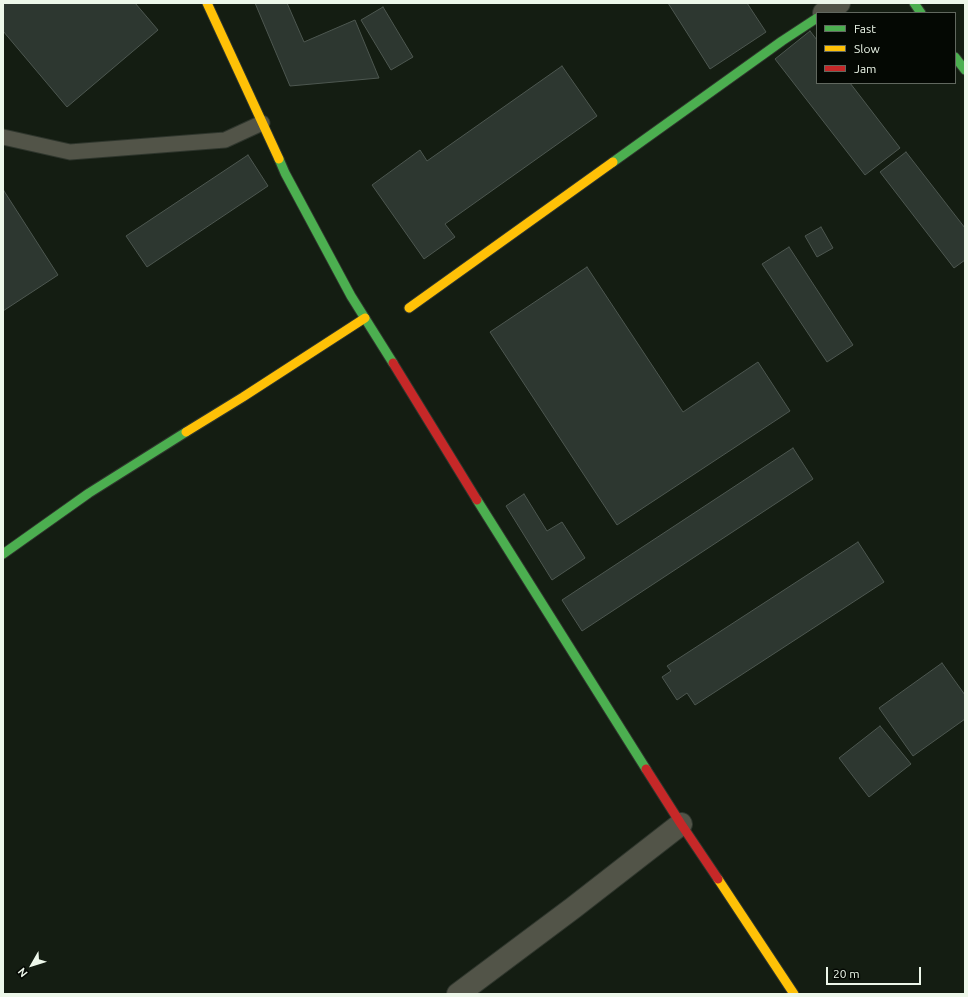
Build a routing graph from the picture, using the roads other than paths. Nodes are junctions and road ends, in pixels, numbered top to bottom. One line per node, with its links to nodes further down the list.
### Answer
1 (207, 3): 9 (street)
2 (839, 3): 4 (street)
3 (914, 3): 5 (street)
4 (826, 12)
5 (920, 12)
6 (816, 19): 11 (street)
7 (956, 58): 8 (street)
8 (965, 70)
9 (262, 123): 10 (lane); 12 (street)
10 (3, 137)
11 (409, 308)
12 (365, 318): 13 (street); 14 (street)
13 (3, 554)
14 (682, 824): 15 (street); 16 (street)
15 (458, 994)
16 (794, 994)

